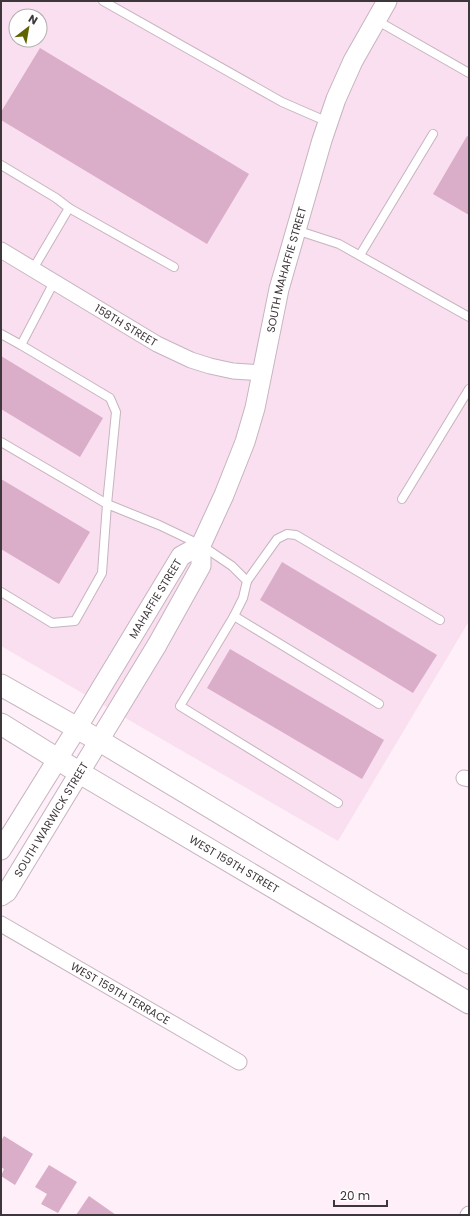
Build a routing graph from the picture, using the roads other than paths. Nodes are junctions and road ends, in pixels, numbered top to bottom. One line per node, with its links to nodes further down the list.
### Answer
1 (103, 1): 5 (lane)
2 (388, 1): 3 (street, SOUTH MAHAFFIE STREET)
3 (376, 20): 4 (lane); 5 (street, SOUTH MAHAFFIE STREET)
4 (469, 73)
5 (328, 122): 9 (street, SOUTH MAHAFFIE STREET)
6 (433, 134): 11 (lane)
7 (1, 165): 8 (lane)
8 (69, 208): 12 (lane); 13 (lane)
9 (296, 230): 11 (lane); 18 (street, SOUTH MAHAFFIE STREET)
10 (1, 250): 13 (street, 158TH STREET)
11 (360, 256): 15 (lane)
12 (174, 267)
13 (33, 269): 14 (street, 158TH STREET)
14 (54, 282): 17 (lane); 18 (street, 158TH STREET)
15 (469, 317)
16 (1, 334): 17 (lane)
17 (21, 345): 22 (lane)
18 (262, 374): 23 (street, SOUTH MAHAFFIE STREET)
19 (469, 388): 21 (lane)
20 (1, 442): 22 (lane)
21 (402, 498)
22 (107, 504): 23 (lane); 25 (lane)
23 (201, 545): 24 (lane); 31 (street, MAHAFFIE STREET); 32 (street, MAHAFFIE STREET)
24 (247, 581): 26 (lane); 27 (lane)
25 (1, 592)
26 (234, 616): 29 (lane); 35 (lane)
27 (440, 620)
28 (1, 685): 31 (main road)
29 (378, 704)
30 (1, 724): 33 (main road, WEST 159TH STREET)
31 (77, 728): 32 (main road); 33 (street)
32 (100, 741): 34 (street, SOUTH WARWICK STREET); 39 (main road)
33 (58, 759): 34 (main road, WEST 159TH STREET); 36 (street)
34 (80, 773): 37 (street, SOUTH WARWICK STREET); 40 (main road, WEST 159TH STREET)
35 (338, 803)
36 (1, 850)
37 (1, 896)
38 (1, 924): 41 (street, WEST 159TH TERRACE)
39 (469, 963)
40 (469, 1003)
41 (239, 1062)

